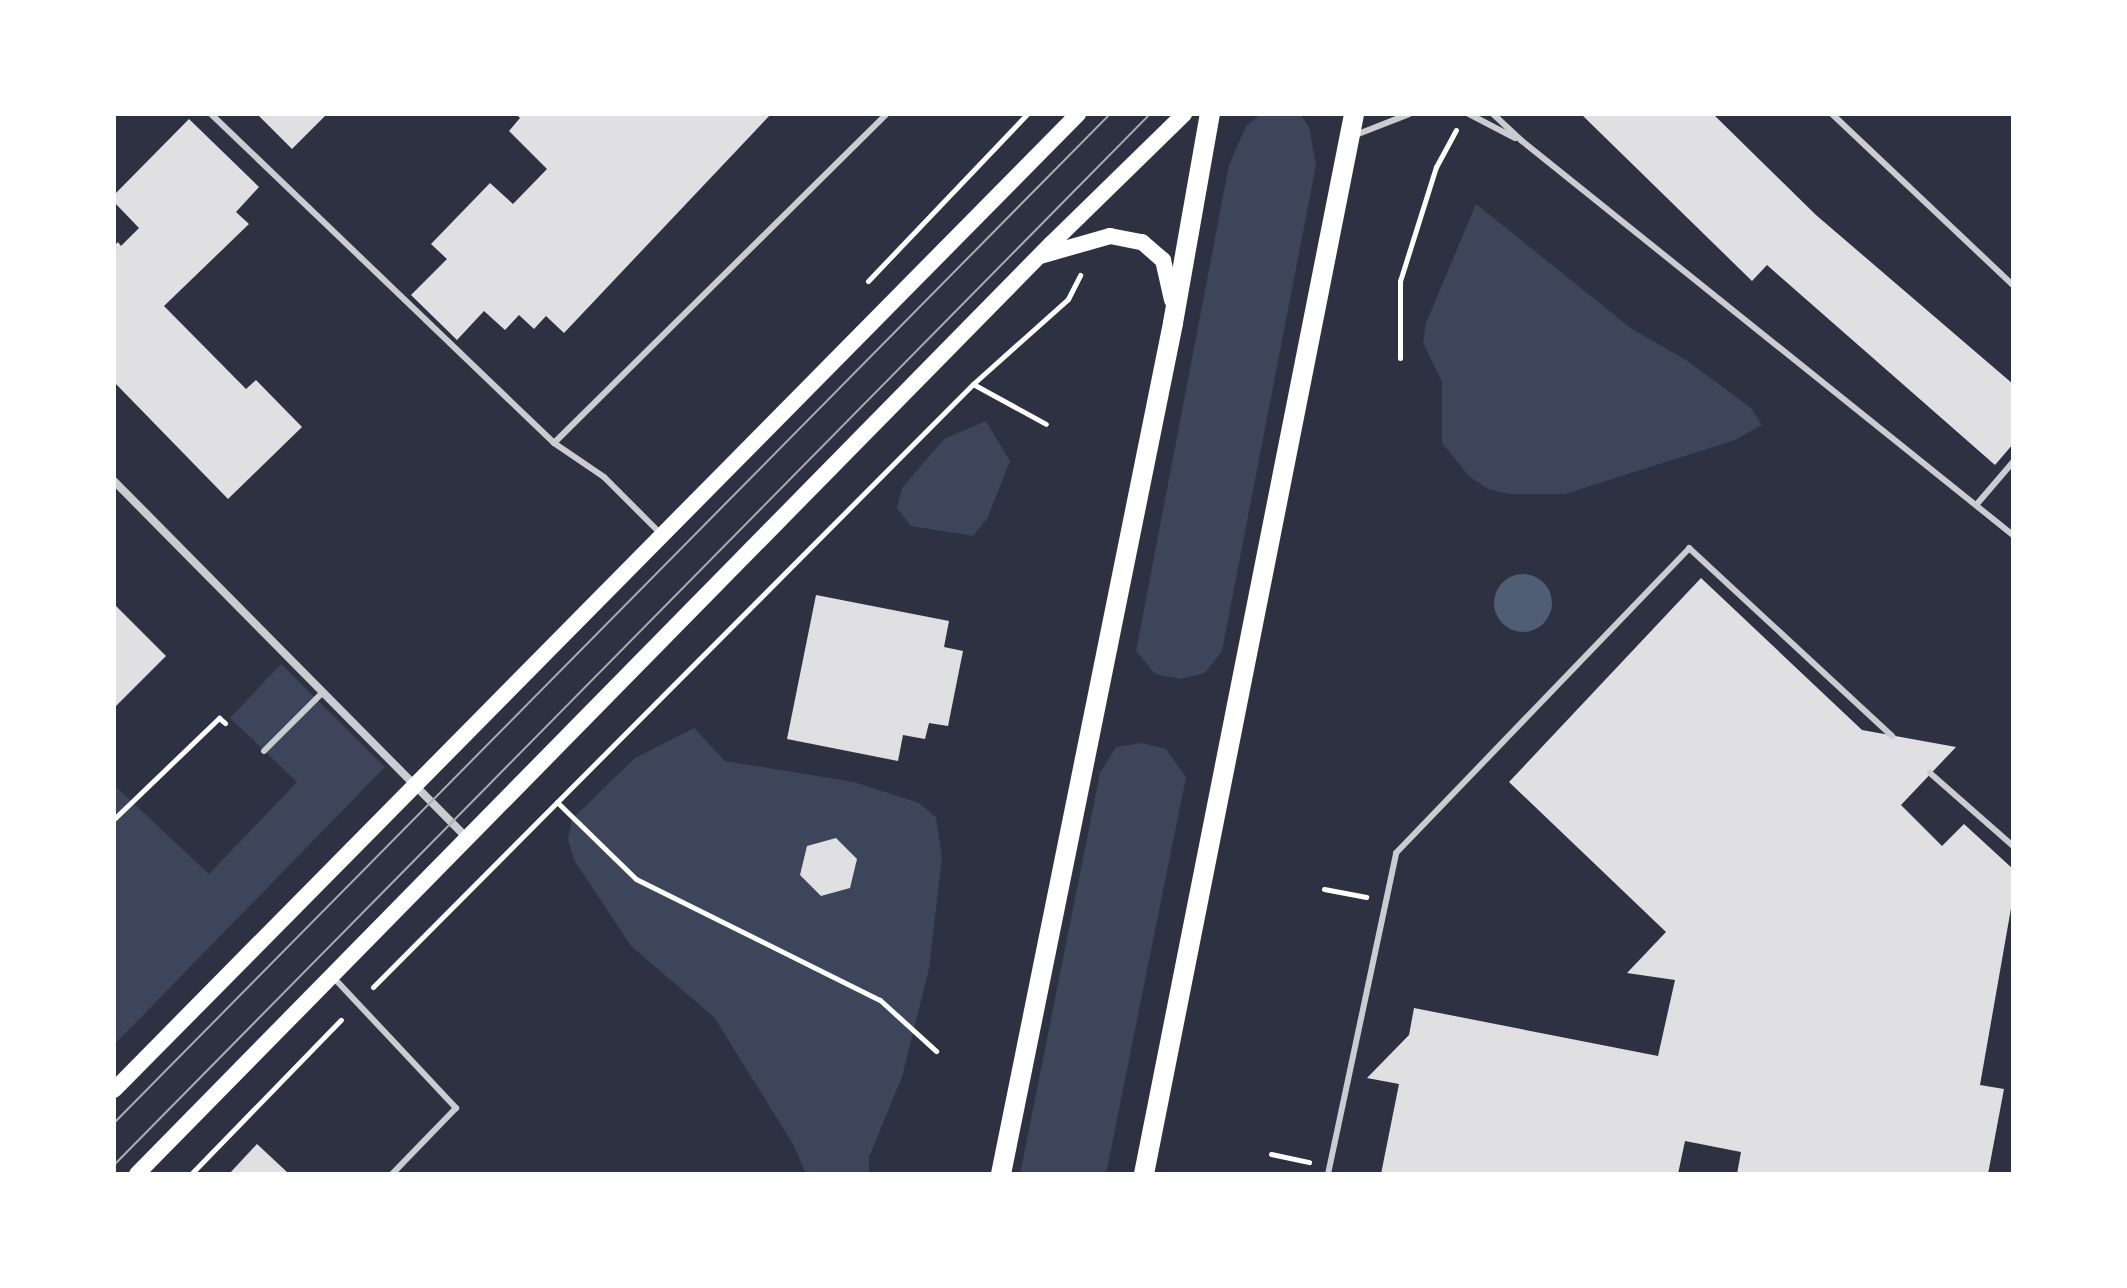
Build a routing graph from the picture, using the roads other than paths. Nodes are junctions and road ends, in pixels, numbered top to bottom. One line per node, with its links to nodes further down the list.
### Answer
1 (211, 114): 16 (lane)
2 (886, 114): 16 (lane)
3 (1078, 114): 21 (main road)
4 (1184, 114): 13 (main road)
5 (1210, 114): 15 (main road)
6 (1354, 114): 11 (main road)
7 (1409, 114): 11 (lane)
8 (1469, 114): 12 (lane)
9 (1493, 114): 12 (lane)
10 (1832, 114): 14 (lane)
11 (1350, 137): 35 (main road)
12 (1522, 141): 19 (lane)
13 (1040, 256): 15 (main road); 27 (main road)
14 (2013, 285)
15 (1173, 323): 34 (main road)
16 (554, 443): 21 (lane)
17 (2013, 462): 19 (lane)
18 (114, 481): 22 (street)
19 (1977, 504): 20 (lane)
20 (2013, 535)
21 (662, 536): 26 (main road)
22 (323, 692): 24 (lane); 26 (street)
23 (1892, 736): 31 (lane)
24 (264, 751)
25 (1930, 773): 28 (lane)
26 (415, 785): 27 (street); 30 (main road)
27 (468, 839): 29 (main road)
28 (2013, 846)
29 (332, 976): 32 (main road); 33 (lane)
30 (114, 1090)
31 (1329, 1170)
32 (137, 1174)
33 (392, 1174)
34 (1001, 1174)
35 (1144, 1174)

